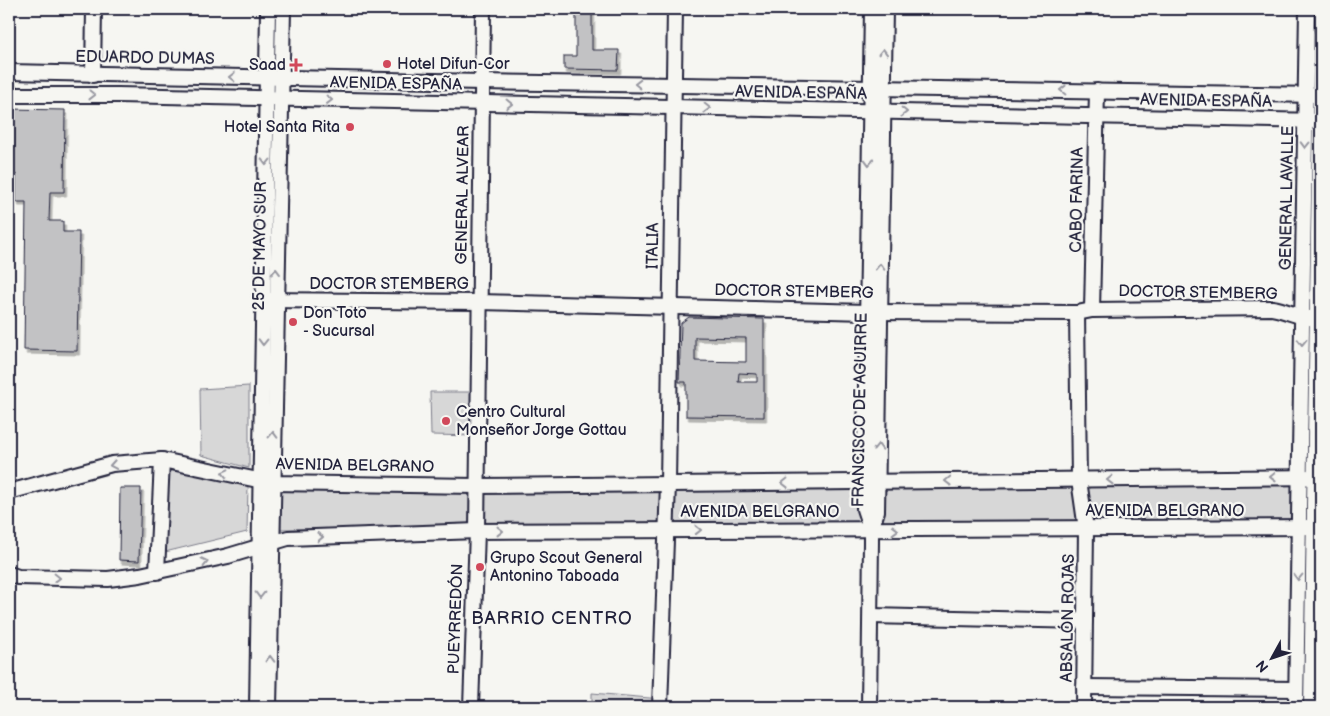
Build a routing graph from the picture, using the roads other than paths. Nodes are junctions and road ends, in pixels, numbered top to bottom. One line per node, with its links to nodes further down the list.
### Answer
1 (94, 9): 12 (street)
2 (268, 9): 14 (street, 25 DE MAYO SUR)
3 (282, 9): 15 (street, 25 DE MAYO SUR)
4 (483, 9): 16 (street, GENERAL ALVEAR)
5 (675, 9): 17 (street, ITALIA)
6 (872, 9): 18 (street, FRANCISCO DE AGUIRRE)
7 (885, 9): 18 (street, FRANCISCO DE AGUIRRE, one-way to 7)
8 (1307, 9): 22 (street, GENERAL LAVALLE)
9 (1321, 34): 22 (street, GENERAL LAVALLE)
10 (9, 72): 11 (street, EDUARDO DUMAS)
11 (67, 74): 12 (street, EDUARDO DUMAS); 21 (street)
12 (93, 74): 13 (street, EDUARDO DUMAS)
13 (168, 76): 14 (street, EDUARDO DUMAS, one-way to 13); 23 (street)
14 (266, 78): 15 (street, EDUARDO DUMAS); 24 (street, 25 DE MAYO SUR)
15 (281, 78): 16 (street, AVENIDA ESPAÑA); 24 (street, 25 DE MAYO SUR)
16 (482, 82): 17 (street, AVENIDA ESPAÑA, one-way to 16); 25 (street, GENERAL ALVEAR)
17 (674, 84): 18 (street, AVENIDA ESPAÑA); 26 (street, ITALIA)
18 (877, 87): 19 (street, AVENIDA ESPAÑA, one-way to 18); 27 (street, FRANCISCO DE AGUIRRE)
19 (1097, 91): 22 (street, AVENIDA ESPAÑA); 28 (street, CABO FARINA)
20 (9, 95): 21 (street)
21 (66, 95): 23 (street, one-way to 23)
22 (1316, 95): 29 (street, GENERAL LAVALLE)
23 (168, 96): 24 (street)
24 (274, 99): 25 (street, AVENIDA ESPAÑA, one-way to 25); 30 (street, 25 DE MAYO SUR)
25 (482, 104): 26 (street, AVENIDA ESPAÑA, one-way to 26); 31 (street, GENERAL ALVEAR)
26 (672, 108): 27 (street, AVENIDA ESPAÑA, one-way to 27); 32 (street, ITALIA)
27 (876, 112): 28 (street, AVENIDA ESPAÑA, one-way to 28); 34 (street, FRANCISCO DE AGUIRRE)
28 (1097, 116): 29 (street, AVENIDA ESPAÑA); 33 (street, CABO FARINA)
29 (1315, 121): 36 (street, GENERAL LAVALLE)
30 (270, 301): 31 (street, DOCTOR STEMBERG); 41 (street, 25 DE MAYO SUR)
31 (480, 302): 32 (street, DOCTOR STEMBERG); 44 (street, GENERAL ALVEAR)
32 (670, 306): 34 (street, DOCTOR STEMBERG); 43 (street, ITALIA)
33 (1092, 310): 35 (street, DOCTOR STEMBERG); 36 (street, DOCTOR STEMBERG)
34 (873, 312): 35 (street, DOCTOR STEMBERG); 42 (street, FRANCISCO DE AGUIRRE)
35 (1077, 313): 40 (street)
36 (1314, 319): 38 (street, GENERAL LAVALLE, one-way to 38); 39 (street, GENERAL LAVALLE)
37 (162, 460): 41 (street, AVENIDA BELGRANO, one-way to 37); 45 (street, AVENIDA BELGRANO, one-way to 45); 53 (street)
38 (1299, 477): 39 (street, AVENIDA BELGRANO); 40 (street, AVENIDA BELGRANO, one-way to 40); 47 (street, GENERAL LAVALLE)
39 (1319, 477): 46 (street, GENERAL LAVALLE)
40 (1079, 480): 42 (street, AVENIDA BELGRANO, one-way to 42); 48 (street, ABSALÓN ROJAS)
41 (267, 482): 44 (street, AVENIDA BELGRANO); 52 (street, 25 DE MAYO SUR)
42 (871, 482): 43 (street, AVENIDA BELGRANO, one-way to 43); 50 (street, FRANCISCO DE AGUIRRE)
43 (668, 484): 44 (street, AVENIDA BELGRANO); 49 (street, ITALIA)
44 (477, 486): 51 (street, GENERAL ALVEAR)
45 (9, 492)
46 (1318, 527): 47 (street, AVENIDA BELGRANO); 66 (street, GENERAL LAVALLE)
47 (1298, 528): 48 (street, AVENIDA BELGRANO); 58 (street, GENERAL LAVALLE, one-way to 58)
48 (1086, 529): 50 (street, AVENIDA BELGRANO, one-way to 48); 56 (street, ABSALÓN ROJAS)
49 (667, 530): 50 (street, AVENIDA BELGRANO, one-way to 50); 51 (street, AVENIDA BELGRANO, one-way to 49); 62 (street, ITALIA)
50 (870, 530): 55 (street, FRANCISCO DE AGUIRRE)
51 (477, 531): 52 (street, AVENIDA BELGRANO, one-way to 51); 61 (street, PUEYRREDÓN)
52 (266, 544): 53 (street, AVENIDA BELGRANO, one-way to 52); 59 (street, one-way to 59); 60 (street, one-way to 52)
53 (157, 572): 54 (street, AVENIDA BELGRANO, one-way to 53)
54 (12, 579)
55 (871, 616): 56 (street); 63 (street, FRANCISCO DE AGUIRRE)
56 (1085, 621): 57 (street, ABSALÓN ROJAS)
57 (1084, 687): 58 (street); 64 (street, ABSALÓN ROJAS)
58 (1296, 688): 65 (street, GENERAL LAVALLE)
59 (257, 707)
60 (269, 707)
61 (471, 707)
62 (660, 707)
63 (869, 707)
64 (1084, 707)
65 (1296, 707)
66 (1311, 707)

